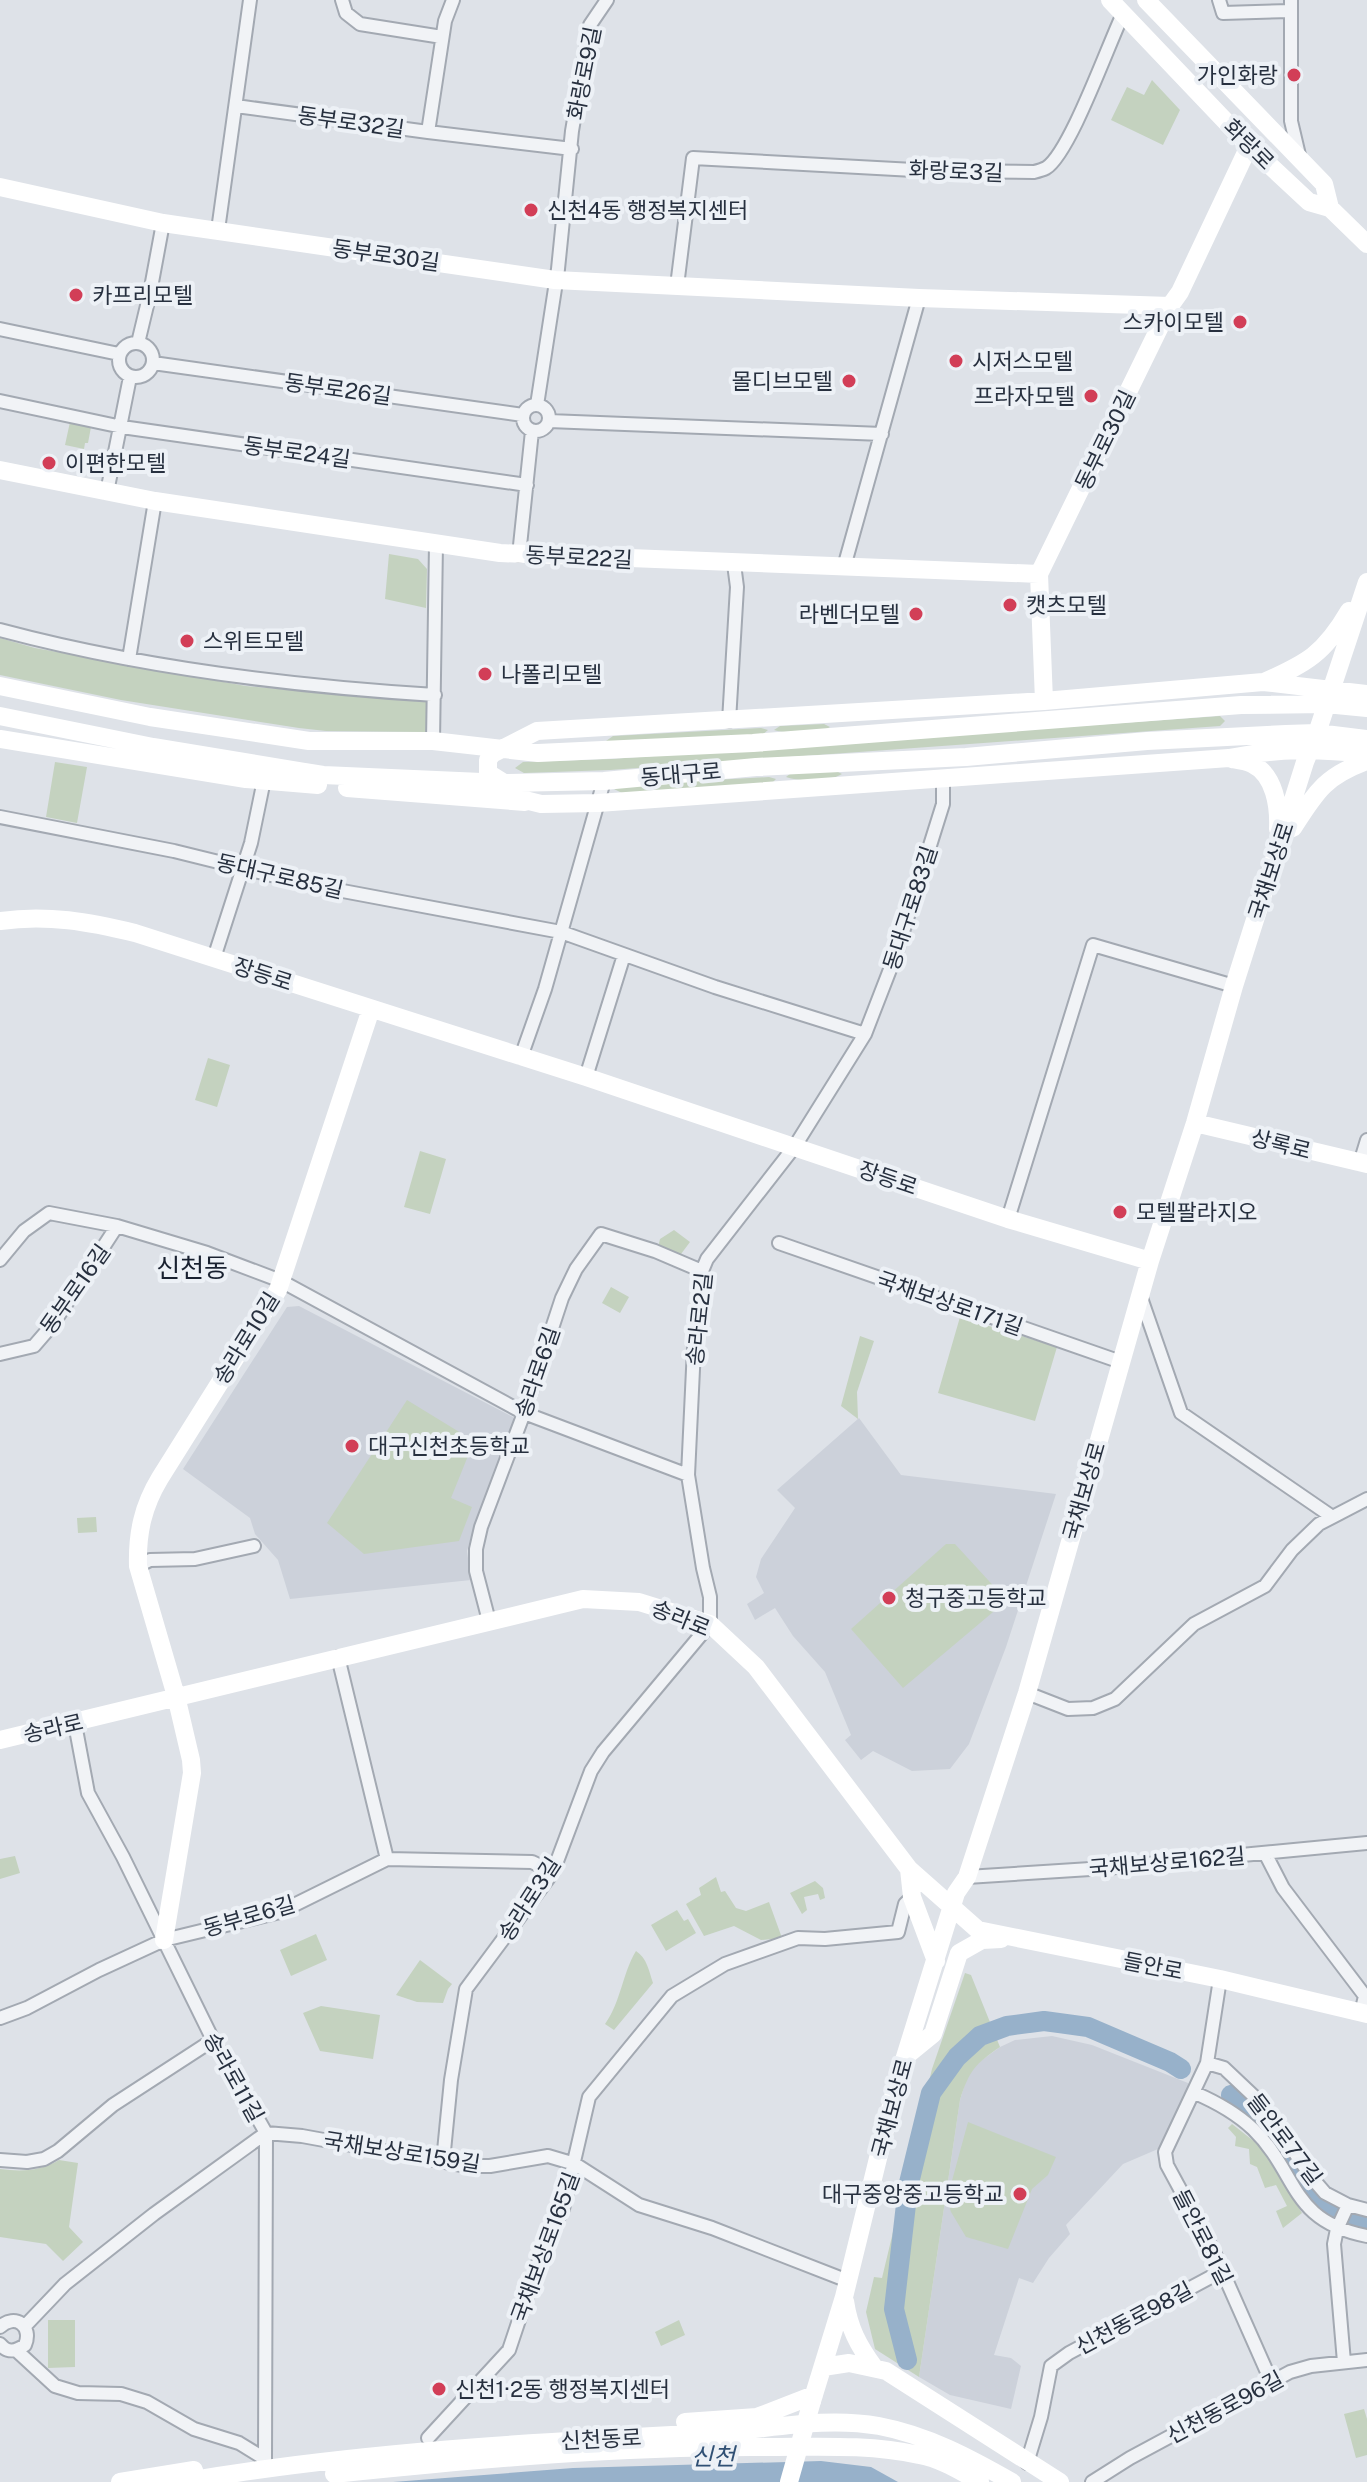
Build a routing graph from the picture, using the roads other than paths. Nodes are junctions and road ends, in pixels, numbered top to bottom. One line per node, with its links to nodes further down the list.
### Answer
1 (250, 0): 11 (street)
2 (342, 0): 10 (street)
3 (453, 0): 10 (street)
4 (607, 0): 14 (street, 화랑로9길)
5 (1110, 0): 9 (main road, 화랑로)
6 (1146, 0): 15 (main road, 화랑로)
7 (1219, 0): 8 (street)
8 (1291, 6): 15 (street)
9 (1123, 14): 13 (main road, 화랑로); 24 (street, 화랑로3길)
10 (442, 37): 12 (street)
11 (236, 106): 12 (street, 동부로32길); 21 (street)
12 (428, 132): 14 (street, 동부로32길)
13 (1249, 146): 17 (main road, 화랑로); 26 (main road, 동부로30길)
14 (572, 149): 23 (street)
15 (1299, 158): 17 (main road, 화랑로)
16 (0, 187): 19 (main road, 동부로30길)
17 (1330, 208): 18 (main road, 화랑로)
18 (1345, 222): 20 (main road); 22 (main road, 화랑로)
19 (163, 223): 21 (main road, 동부로30길); 28 (street)
20 (1367, 224)
21 (218, 230): 23 (main road, 동부로30길)
22 (1367, 244)
23 (555, 280): 24 (main road, 동부로30길); 33 (street)
24 (677, 286): 25 (main road, 동부로30길)
25 (919, 298): 26 (main road, 동부로30길); 38 (street)
26 (1170, 306): 47 (main road, 동부로30길)
27 (0, 329): 29 (street)
28 (138, 343): 29 (street); 30 (street)
29 (119, 354): 31 (street)
30 (153, 363): 31 (street); 34 (street, 동부로26길)
31 (130, 377): 36 (street)
32 (0, 401): 36 (street, 동부로24길)
33 (537, 405): 34 (street); 35 (street)
34 (523, 415): 37 (street)
35 (549, 421): 37 (street); 38 (street)
36 (122, 427): 40 (street, 동부로24길); 41 (street)
37 (532, 431): 40 (street)
38 (882, 434): 46 (street)
39 (0, 470): 41 (main road, 동부로22길)
40 (527, 485): 44 (street)
41 (107, 492): 42 (main road, 동부로22길)
42 (155, 501): 43 (main road, 동부로22길); 50 (street)
43 (436, 544): 44 (main road, 동부로22길); 54 (street)
44 (519, 555): 45 (main road, 동부로22길)
45 (734, 564): 46 (main road, 동부로22길); 60 (street)
46 (844, 567): 47 (main road, 동부로22길)
47 (1039, 574): 56 (main road)
48 (1367, 580): 51 (main road); 55 (main road, 국채보상로)
49 (0, 630): 50 (street)
50 (129, 659): 54 (street)
51 (1263, 682): 55 (main road); 56 (main road)
52 (0, 686): 64 (main road, 동대구로)
53 (1367, 694): 55 (main road, 동대구로)
54 (435, 695): 64 (street)
55 (1328, 696): 57 (main road, 동대구로); 58 (main road, 동대구로); 65 (main road, 국채보상로)
56 (1044, 701): 60 (main road)
57 (1241, 705): 61 (main road); 66 (main road, 동대구로)
58 (1367, 708)
59 (0, 716): 73 (main road, 동대구로)
60 (729, 721): 66 (main road)
61 (1241, 737): 65 (main road, 동대구로); 72 (main road, 동대구로)
62 (0, 739): 70 (main road)
63 (1367, 739): 65 (main road, 동대구로)
64 (433, 741): 66 (main road, 동대구로)
65 (1314, 741): 67 (main road); 68 (main road); 77 (main road, 국채보상로)
66 (499, 748): 73 (main road)
67 (1367, 754)
68 (1229, 758): 71 (main road); 77 (main road)
69 (1367, 761): 77 (main road)
70 (264, 780): 75 (main road); 78 (street)
71 (943, 780): 74 (main road); 85 (street, 동대구로83길)
72 (604, 781): 73 (main road, 동대구로); 74 (street)
73 (504, 783): 75 (main road)
74 (598, 803): 75 (main road); 80 (street)
75 (541, 804)
76 (0, 817): 78 (street, 동대구로85길)
77 (1278, 850): 83 (main road, 국채보상로)
78 (243, 867): 80 (street, 동대구로85길); 82 (street)
79 (0, 921): 82 (main road, 장등로)
80 (561, 932): 81 (street, 동대구로85길); 86 (street)
81 (624, 955): 85 (street); 87 (street)
82 (214, 958): 84 (main road, 장등로)
83 (1234, 986): 88 (main road, 국채보상로); 92 (street)
84 (371, 1009): 86 (main road, 장등로); 98 (main road, 송라로10길)
85 (865, 1034): 90 (street, 동대구로83길)
86 (521, 1057): 87 (main road, 장등로)
87 (586, 1077): 90 (main road, 장등로)
88 (1195, 1123): 91 (main road, 상록로); 96 (main road, 국채보상로)
89 (1367, 1140): 91 (street)
90 (795, 1146): 92 (main road, 장등로); 97 (street, 송라로2길)
91 (1363, 1164)
92 (1008, 1219): 96 (main road, 장등로)
93 (117, 1226): 95 (street); 98 (street, 동부로16길); 100 (street, 동부로16길)
94 (779, 1243): 101 (street, 국채보상로171길)
95 (0, 1260)
96 (1150, 1261): 99 (main road, 국채보상로)
97 (702, 1271): 102 (street, 송라로6길); 103 (street, 송라로2길)
98 (281, 1281): 102 (street, 동부로16길); 107 (main road, 송라로10길)
99 (1140, 1295): 101 (main road, 국채보상로); 105 (street)
100 (0, 1354)
101 (1121, 1362): 111 (main road, 국채보상로)
102 (524, 1413): 103 (street); 108 (street, 송라로6길)
103 (688, 1475): 109 (street, 송라로2길)
104 (1367, 1499): 105 (street)
105 (1331, 1516): 111 (street)
106 (254, 1546): 107 (street)
107 (138, 1566): 112 (main road, 송라로10길)
108 (489, 1621): 109 (main road, 송라로); 110 (main road, 송라로)
109 (710, 1624): 118 (main road, 송라로); 119 (street, 송라로3길)
110 (338, 1657): 112 (main road, 송라로); 117 (street)
111 (1027, 1693): 120 (main road, 국채보상로)
112 (176, 1696): 113 (main road, 송라로); 124 (main road, 송라로10길)
113 (75, 1724): 114 (main road, 송라로); 124 (street, 송라로11길)
114 (0, 1740)
115 (1367, 1843): 116 (street, 국채보상로162길)
116 (1265, 1853): 120 (street, 국채보상로162길); 127 (street, 들안로)
117 (387, 1859): 119 (street, 동부로6길); 124 (street, 동부로6길)
118 (909, 1869): 121 (main road); 122 (main road, 송라로)
119 (553, 1872): 135 (street, 송라로3길)
120 (967, 1877): 122 (main road, 국채보상로)
121 (912, 1897): 125 (main road); 136 (street, 국채보상로165길)
122 (952, 1907): 123 (main road, 들안로); 125 (main road, 국채보상로)
123 (1011, 1938): 126 (main road, 들안로); 130 (main road)
124 (164, 1940): 128 (street, 동부로6길); 129 (street, 송라로11길)
125 (936, 1961): 130 (main road, 국채보상로)
126 (1220, 1979): 127 (main road, 들안로); 131 (street)
127 (1365, 2005)
128 (0, 2018)
129 (213, 2040): 133 (street, 송라로11길); 134 (street)
130 (906, 2056): 142 (main road, 국채보상로)
131 (1207, 2060): 132 (street); 137 (street, 들안로77길)
132 (1195, 2093): 139 (street); 141 (street, 들안로81길)
133 (266, 2133): 135 (street, 국채보상로159길); 143 (street); 157 (street, 송라로11길)
134 (0, 2160)
135 (443, 2161): 136 (street, 국채보상로159길)
136 (575, 2164): 142 (street, 국채보상로159길); 154 (street, 국채보상로165길)
137 (1347, 2206): 138 (street, 들안로77길); 139 (street)
138 (1367, 2210)
139 (1337, 2229): 140 (street); 147 (street)
140 (1367, 2236)
141 (1222, 2271): 150 (street, 들안로81길); 158 (street, 신천동로98길)
142 (846, 2289): 148 (main road, 국채보상로); 149 (main road)
143 (25, 2326): 144 (street); 145 (street)
144 (0, 2327)
145 (6, 2350): 157 (street)
146 (1367, 2360): 147 (street, 신천동로96길)
147 (1344, 2362): 150 (street, 신천동로96길)
148 (823, 2367): 149 (main road); 152 (main road, 국채보상로)
149 (874, 2367): 151 (main road)
150 (1271, 2381): 166 (street, 신천동로96길)
151 (908, 2387): 153 (main road); 158 (main road)
152 (813, 2398): 154 (main road, 신천동로); 163 (main road, 국채보상로, bridge)
153 (977, 2437): 156 (main road); 159 (main road)
154 (428, 2438): 157 (main road, 신천동로)
155 (921, 2447): 156 (main road, 신천동로); 161 (main road, 신천동로); 162 (main road, 신천동로)
156 (948, 2456): 159 (main road, 신천동로)
157 (265, 2459): 160 (main road, 신천동로)
158 (1027, 2463): 165 (main road)
159 (988, 2478): 164 (main road, 신천동로)
160 (120, 2482)
161 (180, 2482)
162 (266, 2482)
163 (789, 2482)
164 (1012, 2482)
165 (1060, 2482)
166 (1092, 2482)

